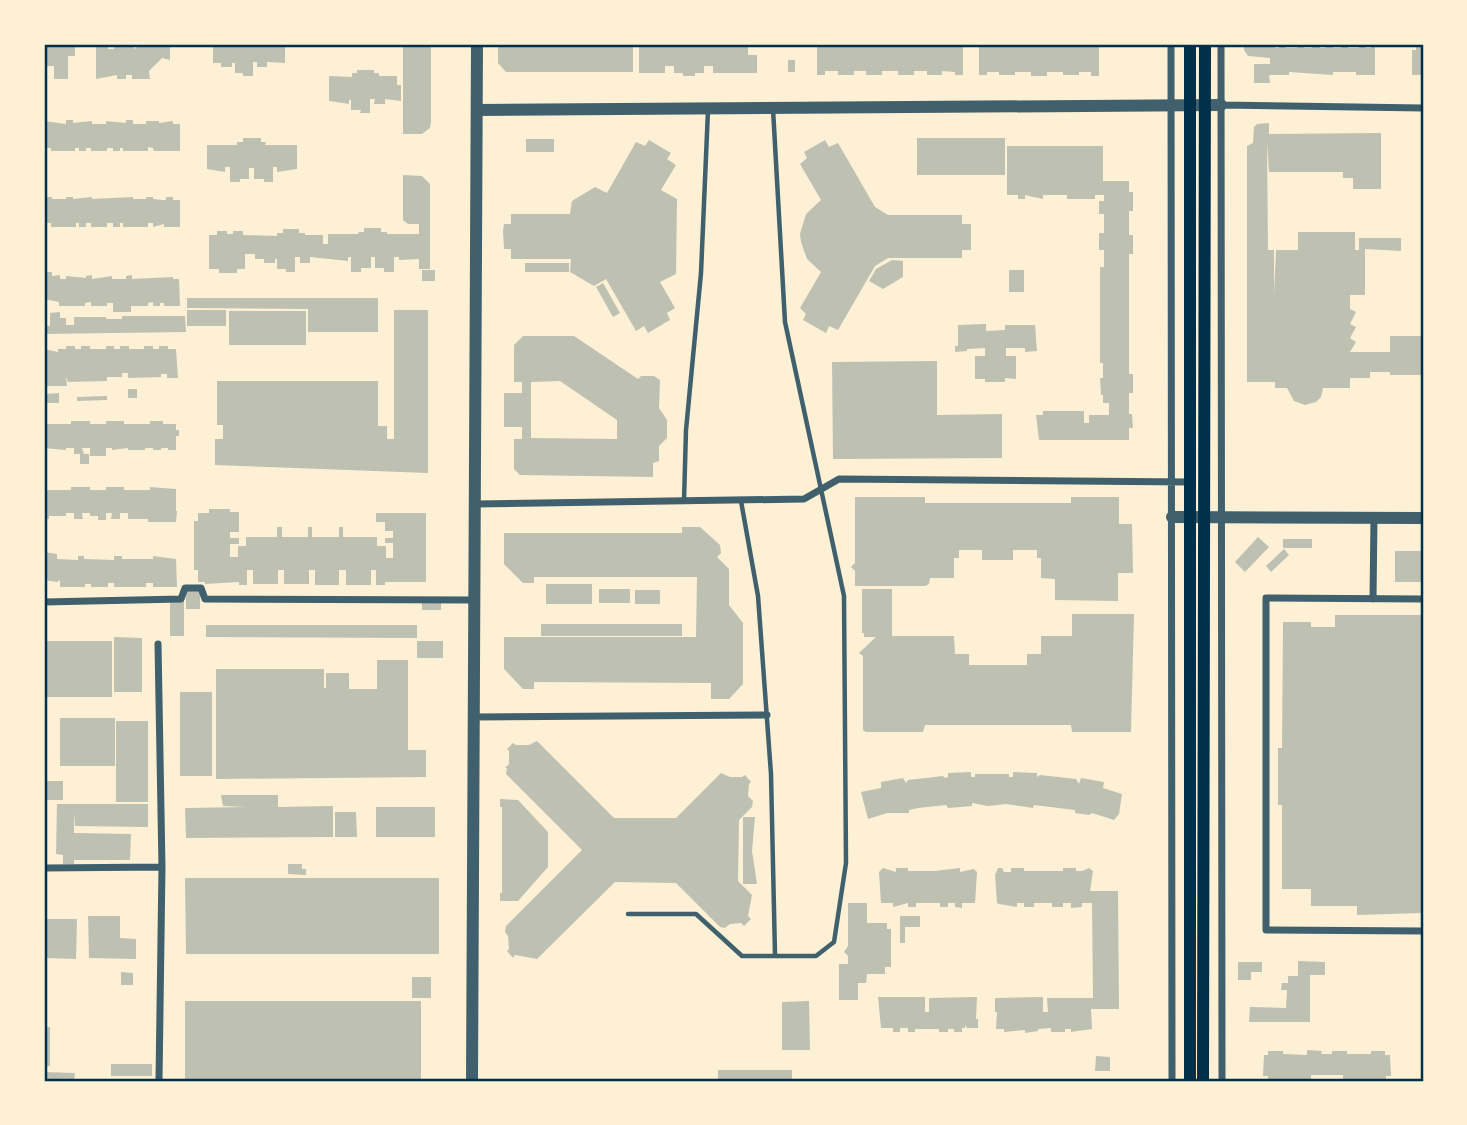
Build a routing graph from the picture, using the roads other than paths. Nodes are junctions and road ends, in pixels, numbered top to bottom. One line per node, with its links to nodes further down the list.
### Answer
1 (477, 44): 13 (street)
2 (1171, 44): 9 (street)
3 (1189, 44): 6 (main road)
4 (1205, 44): 7 (main road)
5 (1221, 44): 8 (street)
6 (1190, 105): 7 (street); 9 (street); 15 (main road)
7 (1205, 105): 8 (street); 22 (main road)
8 (1221, 105): 12 (street); 23 (street)
9 (1171, 106): 11 (street); 14 (street)
10 (708, 108): 11 (street); 13 (street); 17 (lane)
11 (772, 108): 16 (lane)
12 (1423, 108)
13 (477, 110): 19 (street)
14 (1171, 482): 15 (street); 16 (street); 20 (street)
15 (1188, 482): 21 (main road)
16 (821, 489): 18 (street); 37 (lane)
17 (684, 500): 18 (street); 19 (street)
18 (741, 500): 31 (lane)
19 (476, 504): 28 (street)
20 (1171, 517): 21 (street); 40 (street)
21 (1188, 517): 22 (street); 41 (main road)
22 (1204, 517): 23 (street); 42 (main road)
23 (1221, 517): 24 (street); 43 (street)
24 (1374, 518): 25 (street); 26 (street)
25 (1423, 518)
26 (1373, 599): 27 (street); 36 (street)
27 (1423, 599)
28 (475, 600): 29 (street); 32 (street)
29 (44, 601)
30 (158, 644): 33 (street)
31 (767, 715): 32 (street); 37 (lane)
32 (475, 716): 39 (street)
33 (162, 867): 34 (street); 38 (street)
34 (44, 868)
35 (628, 914): 37 (lane)
36 (1423, 931)
37 (775, 956)
38 (159, 1081)
39 (472, 1081)
40 (1171, 1081)
41 (1190, 1081)
42 (1203, 1081)
43 (1222, 1081)

